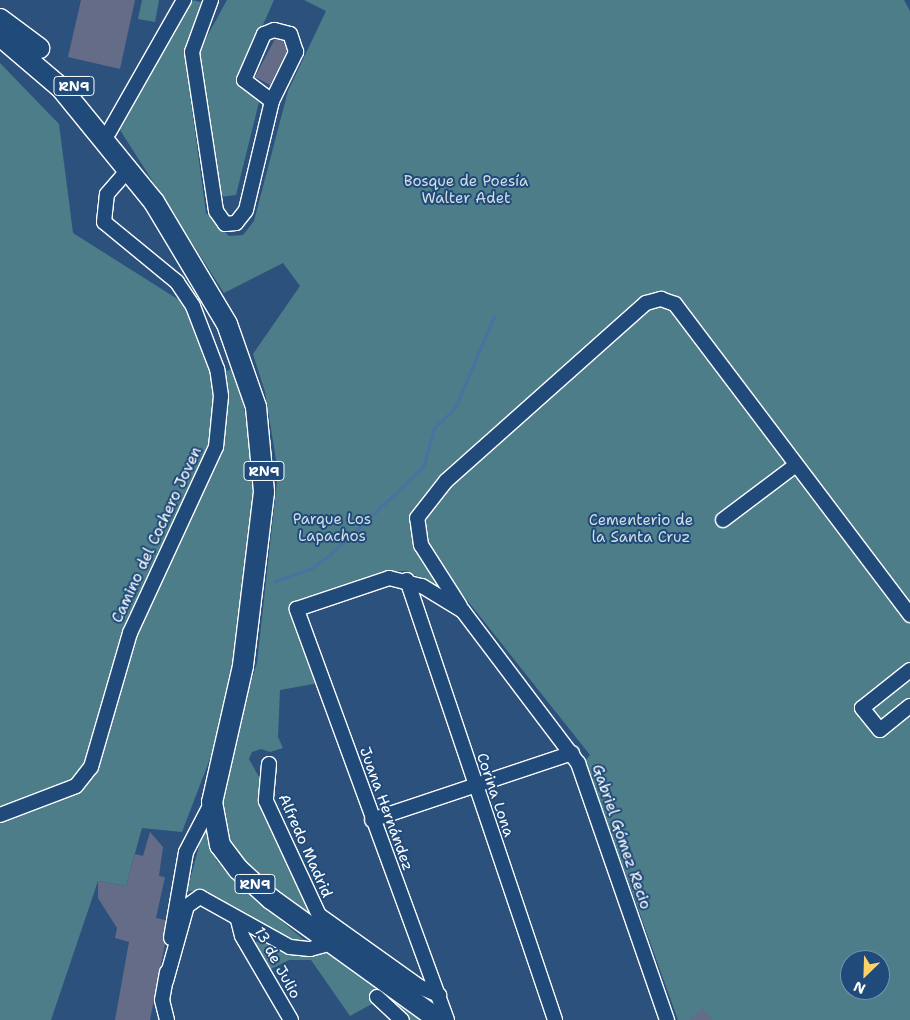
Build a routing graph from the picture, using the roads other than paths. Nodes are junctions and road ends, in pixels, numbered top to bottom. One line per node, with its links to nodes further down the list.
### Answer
1 (184, 0): 6 (street)
2 (211, 0): 5 (street)
3 (0, 19): 6 (highway, RN9)
4 (0, 36): 7 (highway, RN9)
5 (272, 101): 5 (street)
6 (109, 132): 7 (highway, RN9)
7 (128, 170): 18 (highway, RN9); 19 (street, Camino del Cochero Joven)
8 (796, 465): 9 (street); 11 (street); 12 (street)
9 (723, 520)
10 (407, 580): 11 (street, Gabriel Gómez Recio); 17 (street, Corina Lona); 20 (street, Juana Hernández)
11 (463, 611): 15 (street, Gabriel Gómez Recio)
12 (910, 615)
13 (910, 670): 14 (street)
14 (910, 706)
15 (572, 753): 17 (street); 32 (street, Gabriel Gómez Recio)
16 (269, 764): 24 (street, Alfredo Madrid)
17 (474, 784): 20 (street); 31 (street, Corina Lona)
18 (212, 802): 22 (highway, RN9); 23 (street)
19 (0, 815)
20 (372, 820): 24 (street, Juana Hernández)
21 (238, 920): 22 (street); 23 (street); 27 (street, 13 de Julio)
22 (332, 943): 29 (highway, RN9)
23 (166, 981): 26 (street)
24 (440, 995): 30 (street, Juana Hernández)
25 (377, 998): 28 (street)
26 (167, 1020)
27 (291, 1020)
28 (402, 1020)
29 (439, 1020)
30 (447, 1020)
31 (555, 1020)
32 (667, 1020)

